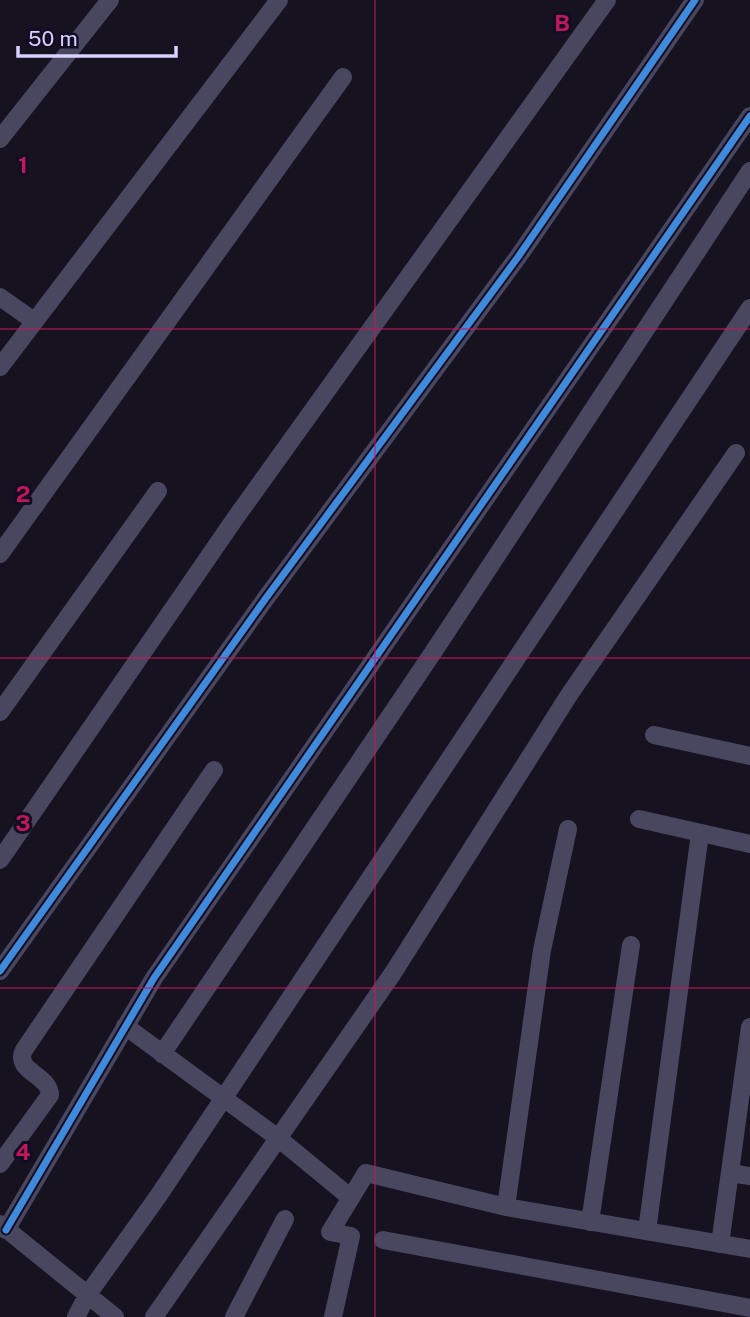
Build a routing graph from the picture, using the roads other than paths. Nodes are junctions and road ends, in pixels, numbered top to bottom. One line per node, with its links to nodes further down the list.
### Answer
1 (110, 0): 7 (street)
2 (279, 0): 11 (street)
3 (607, 0): 24 (street)
4 (695, 0): 26 (street)
5 (342, 77): 15 (street)
6 (750, 116): 27 (street)
7 (0, 139)
8 (750, 171): 29 (street)
9 (0, 297): 11 (street)
10 (750, 308): 30 (street)
11 (34, 321): 12 (street)
12 (0, 367)
13 (736, 453): 31 (street)
14 (158, 491): 16 (street)
15 (0, 554)
16 (0, 712)
17 (654, 735): 18 (street)
18 (750, 756)
19 (214, 770): 32 (street)
20 (639, 819): 22 (street)
21 (568, 829): 36 (street)
22 (700, 833): 23 (street); 40 (street)
23 (750, 844)
24 (0, 860)
25 (631, 945): 38 (street)
26 (0, 971)
27 (125, 1026): 29 (street); 39 (street)
28 (750, 1027): 33 (street)
29 (162, 1054): 30 (street)
30 (224, 1098): 31 (street); 44 (street)
31 (278, 1138): 35 (street); 48 (street)
32 (0, 1164)
33 (730, 1173): 34 (street); 42 (street)
34 (750, 1176)
35 (351, 1198): 36 (street); 50 (street)
36 (506, 1207): 38 (street)
37 (285, 1219): 49 (street)
38 (590, 1222): 40 (street)
39 (3, 1227): 44 (street)
40 (647, 1231): 42 (street)
41 (383, 1240): 45 (street)
42 (720, 1244): 43 (street)
43 (750, 1249)
44 (88, 1294): 46 (street); 47 (street)
45 (750, 1308)
46 (76, 1317)
47 (114, 1317)
48 (153, 1317)
49 (234, 1317)
50 (333, 1317)

